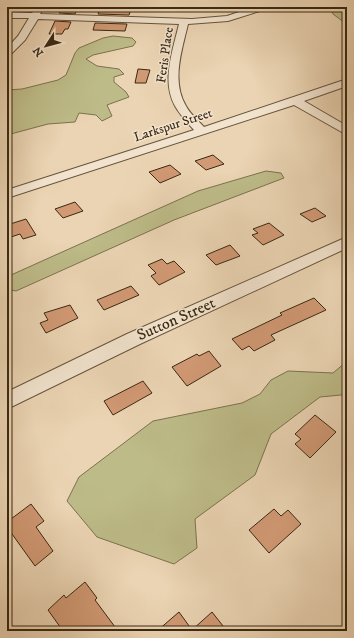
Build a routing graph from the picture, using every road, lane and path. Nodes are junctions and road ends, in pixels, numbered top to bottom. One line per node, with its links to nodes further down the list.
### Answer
1 (40, 7): 4 (street)
2 (262, 7): 5 (street)
3 (7, 16): 4 (street)
4 (35, 16): 5 (street); 6 (street)
5 (184, 21): 9 (street, Feris Place)
6 (7, 53)
7 (347, 82): 8 (street, Larkspur Street)
8 (295, 101): 9 (street, Larkspur Street); 10 (street)
9 (201, 130): 11 (street, Larkspur Street)
10 (347, 131)
11 (7, 194)
12 (347, 242): 13 (street, Sutton Street)
13 (7, 401)

